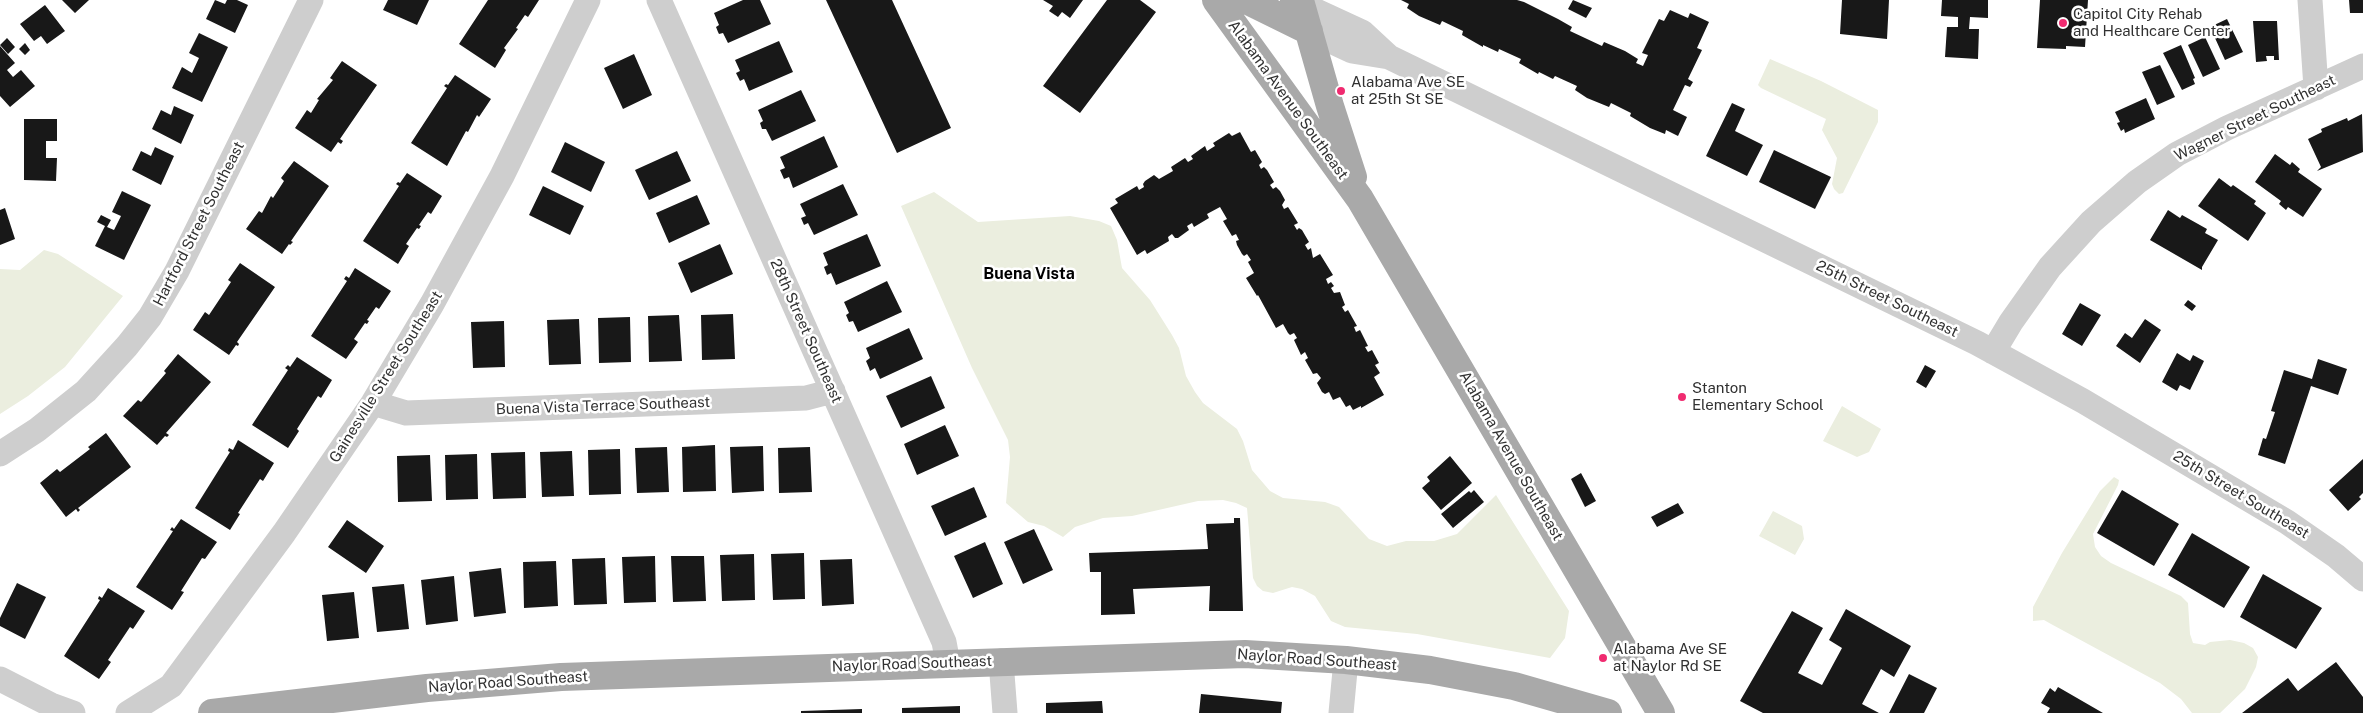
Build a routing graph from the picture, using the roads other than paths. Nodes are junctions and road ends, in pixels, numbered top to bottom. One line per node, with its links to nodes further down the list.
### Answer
1 (311, 0): 16 (street, Hartford Street Southeast)
2 (588, 0): 15 (street, Gainesville Street Southeast)
3 (659, 0): 14 (street, 28th Street Southeast)
4 (1216, 0): 12 (main road, Alabama Avenue Southeast)
5 (1246, 0): 8 (main road, Alabama Avenue Southeast)
6 (2310, 0): 11 (street)
7 (1298, 2): 8 (main road, Alabama Avenue Southeast); 9 (street, 25th Street Southeast)
8 (1309, 31): 9 (street, 25th Street Southeast); 12 (main road, Alabama Avenue Southeast)
9 (1389, 57): 13 (street, 25th Street Southeast)
10 (2363, 66): 11 (street, Wagner Street Southeast)
11 (2316, 88): 13 (street, Wagner Street Southeast)
12 (1360, 200): 28 (main road, Alabama Avenue Southeast)
13 (1993, 352): 17 (street, 25th Street Southeast)
14 (833, 391): 15 (street, Buena Vista Terrace Southeast); 20 (street, 28th Street Southeast)
15 (373, 403): 23 (street, Gainesville Street Southeast)
16 (0, 454)
17 (2363, 579)
18 (1346, 660): 19 (main road, Naylor Road Southeast); 26 (street); 27 (main road, Naylor Road Southeast)
19 (1001, 661): 20 (main road, Naylor Road Southeast); 25 (street)
20 (948, 663): 24 (main road, Naylor Road Southeast)
21 (0, 679): 22 (street)
22 (73, 713)
23 (128, 713)
24 (212, 713)
25 (1005, 713)
26 (1341, 713)
27 (1608, 713)
28 (1661, 713)

